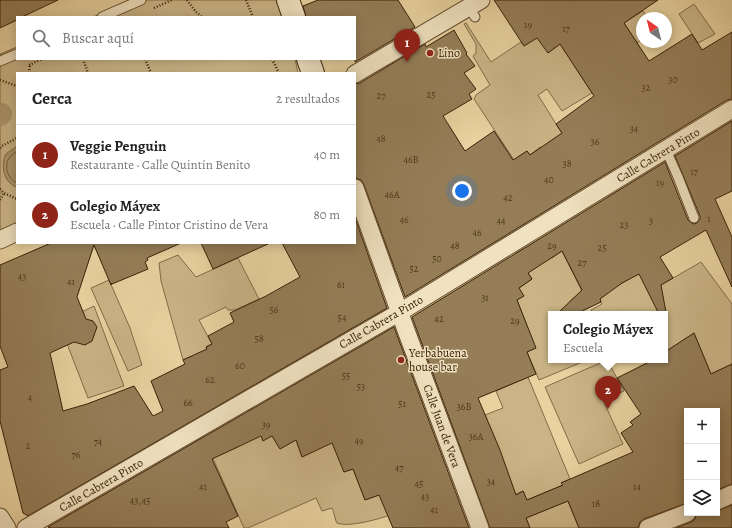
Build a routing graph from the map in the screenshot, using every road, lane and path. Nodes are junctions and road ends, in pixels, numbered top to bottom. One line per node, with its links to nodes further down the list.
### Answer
1 (141, 0): 6 (lane)
2 (187, 0): 7 (path)
3 (246, 0): 8 (path)
4 (288, 0): 9 (street)
5 (475, 8): 22 (street)
6 (104, 16)
7 (201, 16)
8 (254, 16)
9 (294, 16)
10 (16, 54): 15 (lane)
11 (83, 60): 18 (path)
12 (145, 60): 19 (path)
13 (272, 60): 20 (path)
14 (308, 60): 21 (street)
15 (0, 61)
16 (30, 64): 17 (path)
17 (29, 72)
18 (88, 72)
19 (151, 72)
20 (278, 72)
21 (313, 72)
22 (356, 73)
23 (0, 80): 24 (path)
24 (16, 86)
25 (732, 110): 28 (street, Calle Cabrera Pinto)
26 (16, 138): 27 (path)
27 (1, 146)
28 (666, 150): 34 (lane); 37 (street, Calle Cabrera Pinto)
29 (0, 189): 31 (path)
30 (356, 191): 37 (street, Calle Juan de Vera)
31 (4, 193): 32 (path); 33 (path)
32 (16, 199)
33 (0, 200)
34 (694, 218)
35 (16, 232): 36 (street)
36 (0, 240)
37 (400, 312): 43 (street, Calle Cabrera Pinto); 44 (street, Calle Juan de Vera)
38 (732, 494): 39 (street)
39 (720, 500)
40 (684, 514): 45 (street)
41 (0, 517): 42 (street)
42 (7, 528)
43 (26, 528)
44 (480, 528)
45 (648, 528)

